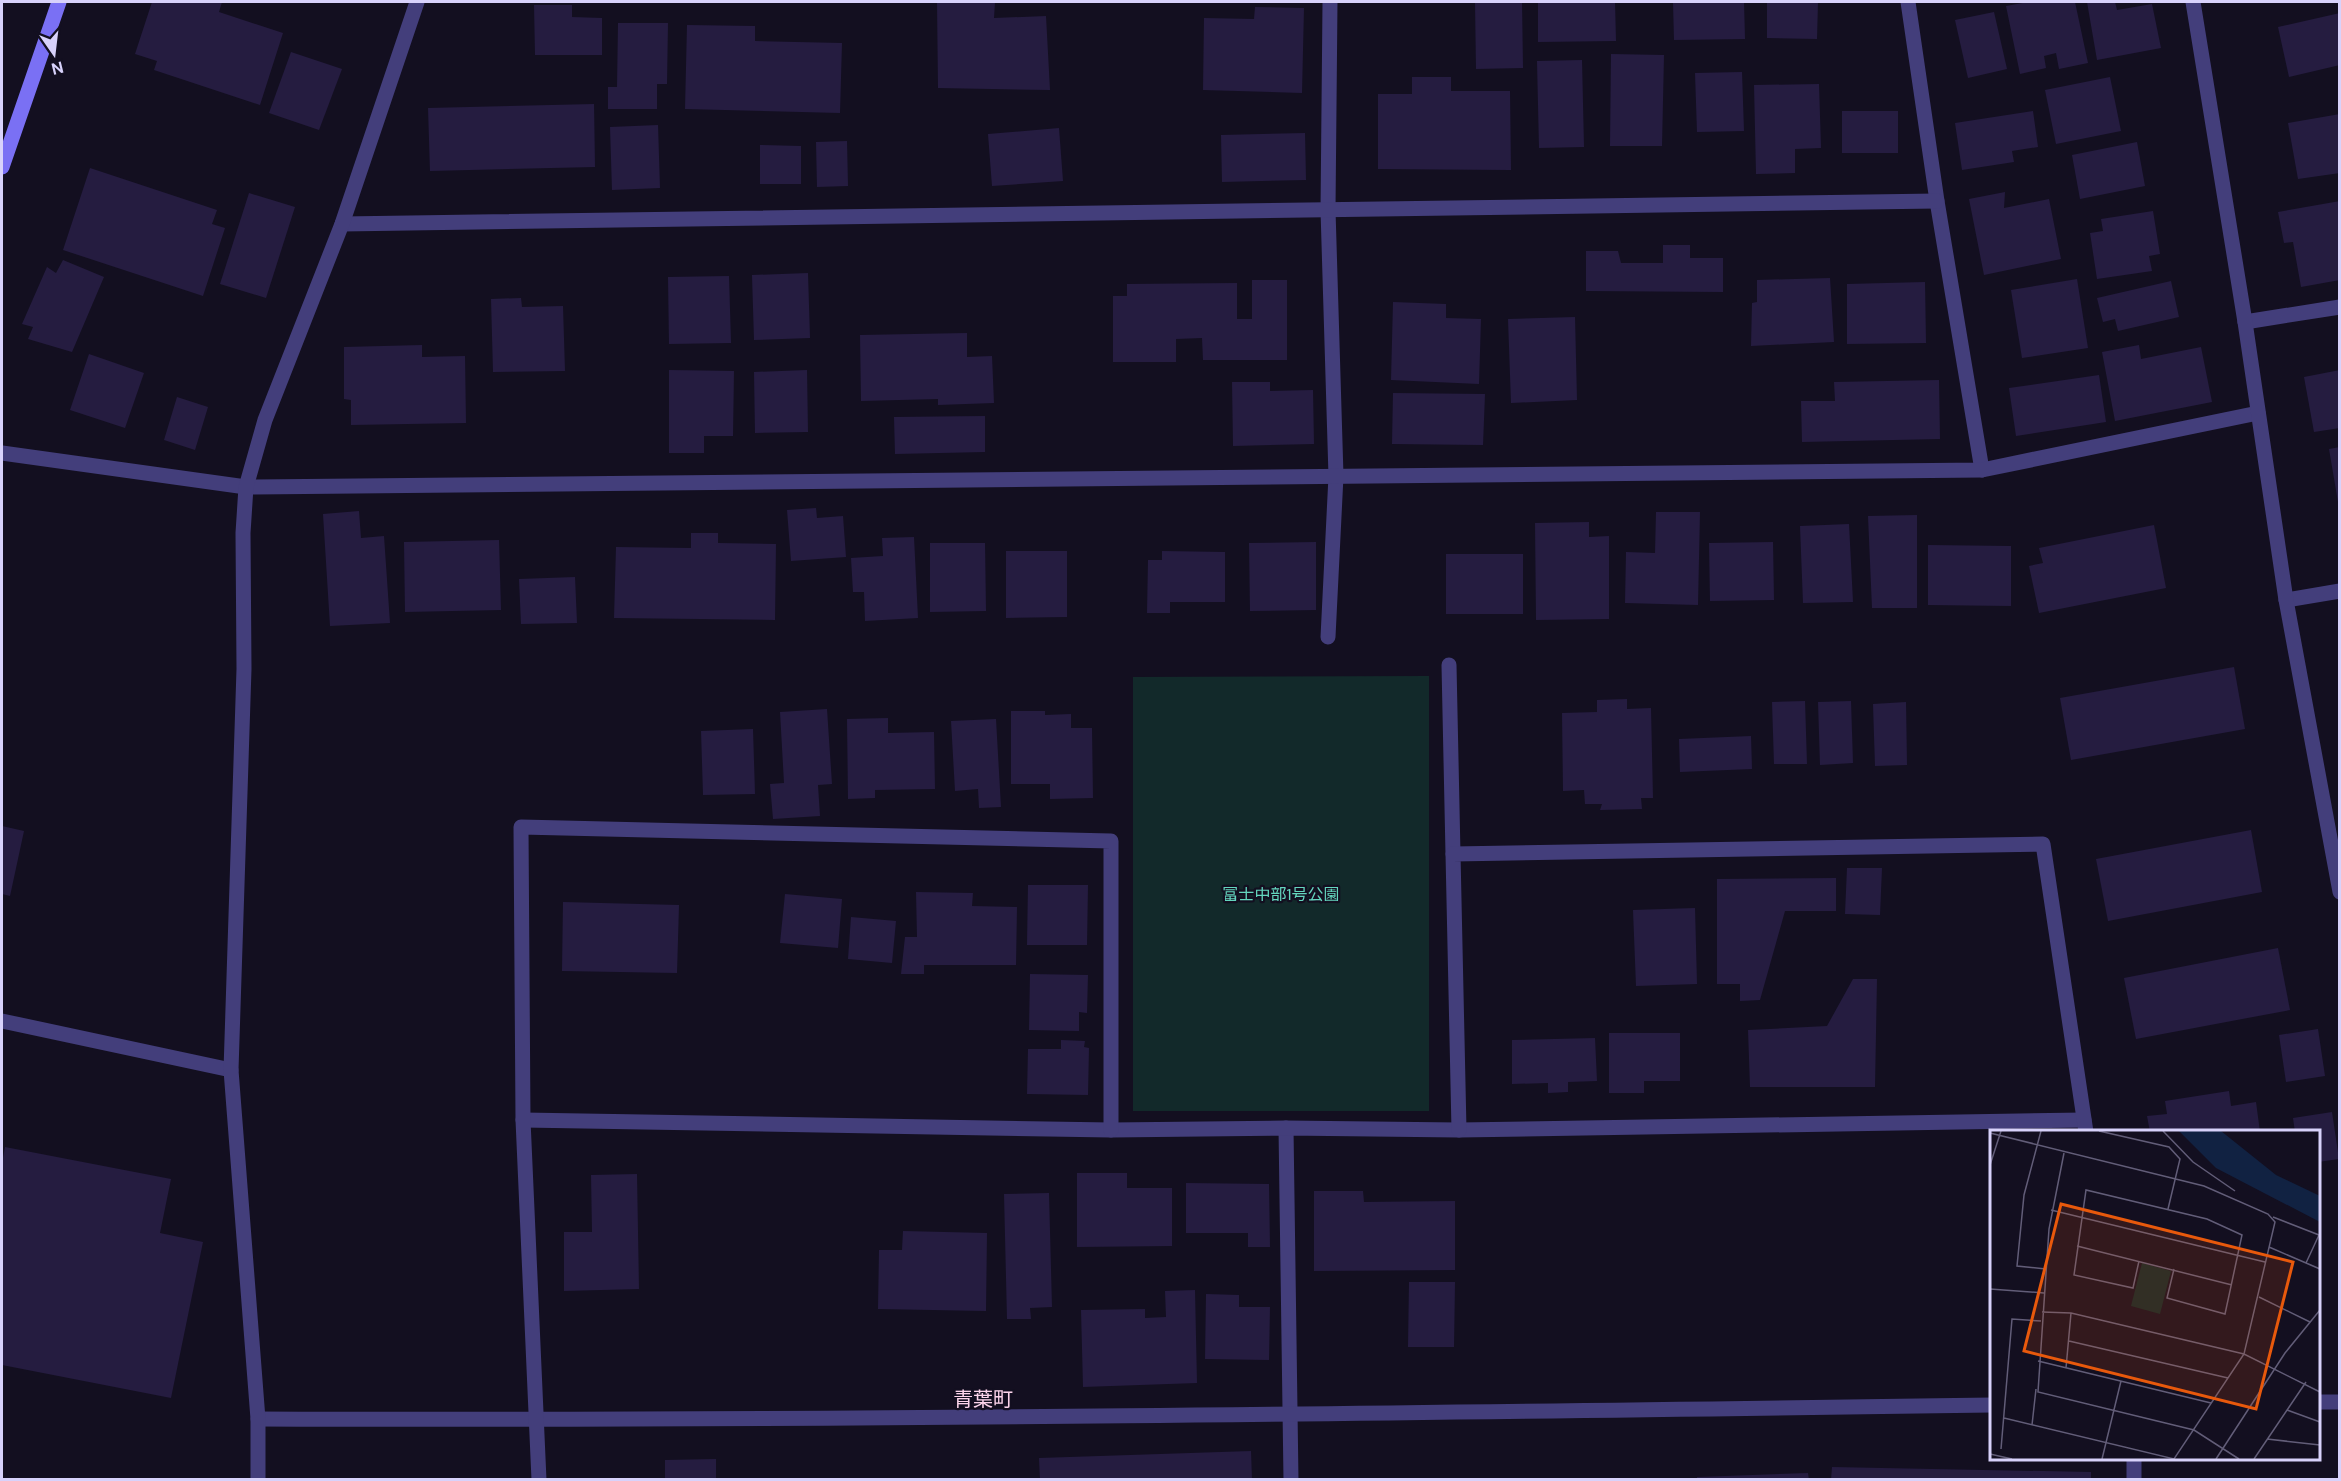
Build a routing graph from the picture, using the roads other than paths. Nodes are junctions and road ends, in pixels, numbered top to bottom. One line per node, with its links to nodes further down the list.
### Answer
1 (59, 2): 6 (main road)
2 (417, 2): 9 (street)
3 (1330, 2): 8 (street)
4 (1908, 2): 7 (street)
5 (2193, 2): 11 (street)
6 (2, 167)
7 (1937, 201): 8 (street); 14 (street)
8 (1328, 210): 9 (street); 15 (street)
9 (342, 224): 16 (street)
10 (2340, 307): 11 (street)
11 (2245, 322): 12 (street)
12 (2258, 413): 14 (street); 18 (street)
13 (2, 453): 16 (street)
14 (1982, 470): 15 (street)
15 (1336, 476): 16 (street); 19 (street)
16 (246, 487): 25 (street)
17 (2340, 591): 18 (street)
18 (2286, 600): 21 (street)
19 (1328, 637)
20 (1449, 665): 22 (street)
21 (2334, 826): 23 (street)
22 (1453, 854): 27 (street); 30 (street)
23 (2340, 892)
24 (2, 1021): 25 (street)
25 (231, 1070): 35 (street)
26 (523, 1120): 29 (street); 29 (street); 36 (street)
27 (2085, 1126): 30 (street)
28 (1286, 1128): 29 (street); 30 (street); 34 (street)
29 (1111, 1130)
30 (1459, 1130)
31 (2320, 1402): 32 (street)
32 (2340, 1402)
33 (1990, 1405): 34 (street)
34 (1290, 1414): 36 (street); 40 (street)
35 (258, 1419): 36 (street); 38 (street)
36 (538, 1420): 39 (street)
37 (2134, 1460): 41 (street)
38 (258, 1479)
39 (539, 1479)
40 (1291, 1479)
41 (2134, 1479)

